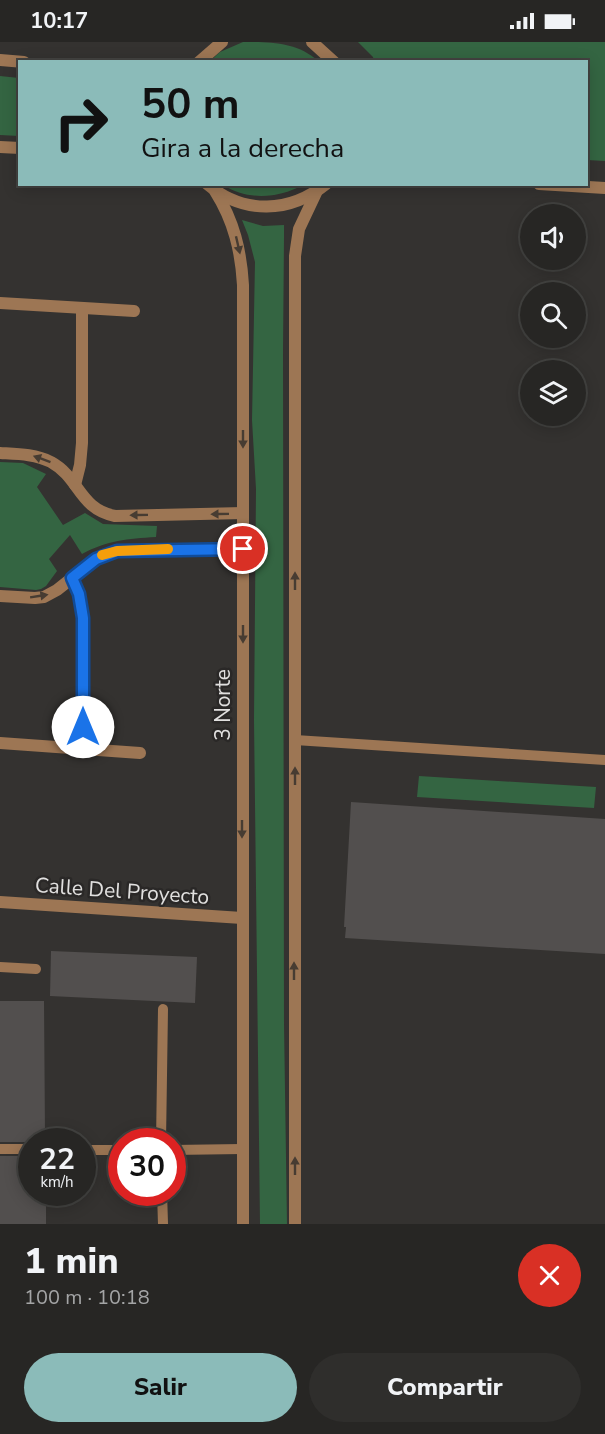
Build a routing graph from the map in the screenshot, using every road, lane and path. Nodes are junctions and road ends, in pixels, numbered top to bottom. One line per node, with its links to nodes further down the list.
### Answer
1 (222, 42): 4 (street)
2 (312, 42): 5 (street)
3 (0, 60): 6 (street)
4 (201, 60)
5 (332, 60)
6 (18, 62)
7 (0, 147): 8 (street)
8 (18, 148)
9 (324, 186): 13 (street)
10 (572, 186): 12 (street)
11 (211, 188): 13 (street); 19 (street, 3 Norte, one-way to 19)
12 (605, 188)
13 (316, 193): 23 (street, one-way to 13)
14 (0, 303): 15 (street)
15 (82, 308): 16 (street); 18 (street)
16 (134, 311)
17 (0, 453): 18 (street, one-way to 17)
18 (75, 485): 19 (street, one-way to 18)
19 (243, 513): 20 (street, 3 Norte)
20 (243, 549): 21 (street); 29 (street, 3 Norte, one-way to 29)
21 (72, 578): 22 (street, one-way to 21); 25 (street)
22 (0, 596)
23 (295, 740): 27 (lane); 41 (street, one-way to 23)
24 (0, 743): 25 (street)
25 (83, 749): 26 (street)
26 (140, 753)
27 (605, 760)
28 (0, 902): 29 (street, Calle Del Proyecto)
29 (242, 918): 36 (street, 3 Norte)
30 (0, 967): 31 (lane)
31 (36, 969)
32 (163, 1009): 33 (lane)
33 (161, 1128)
34 (0, 1149): 35 (lane)
35 (18, 1149)
36 (242, 1149): 37 (lane); 40 (street, 3 Norte)
37 (186, 1150)
38 (162, 1206): 39 (lane)
39 (163, 1224)
40 (243, 1224)
41 (295, 1224)

